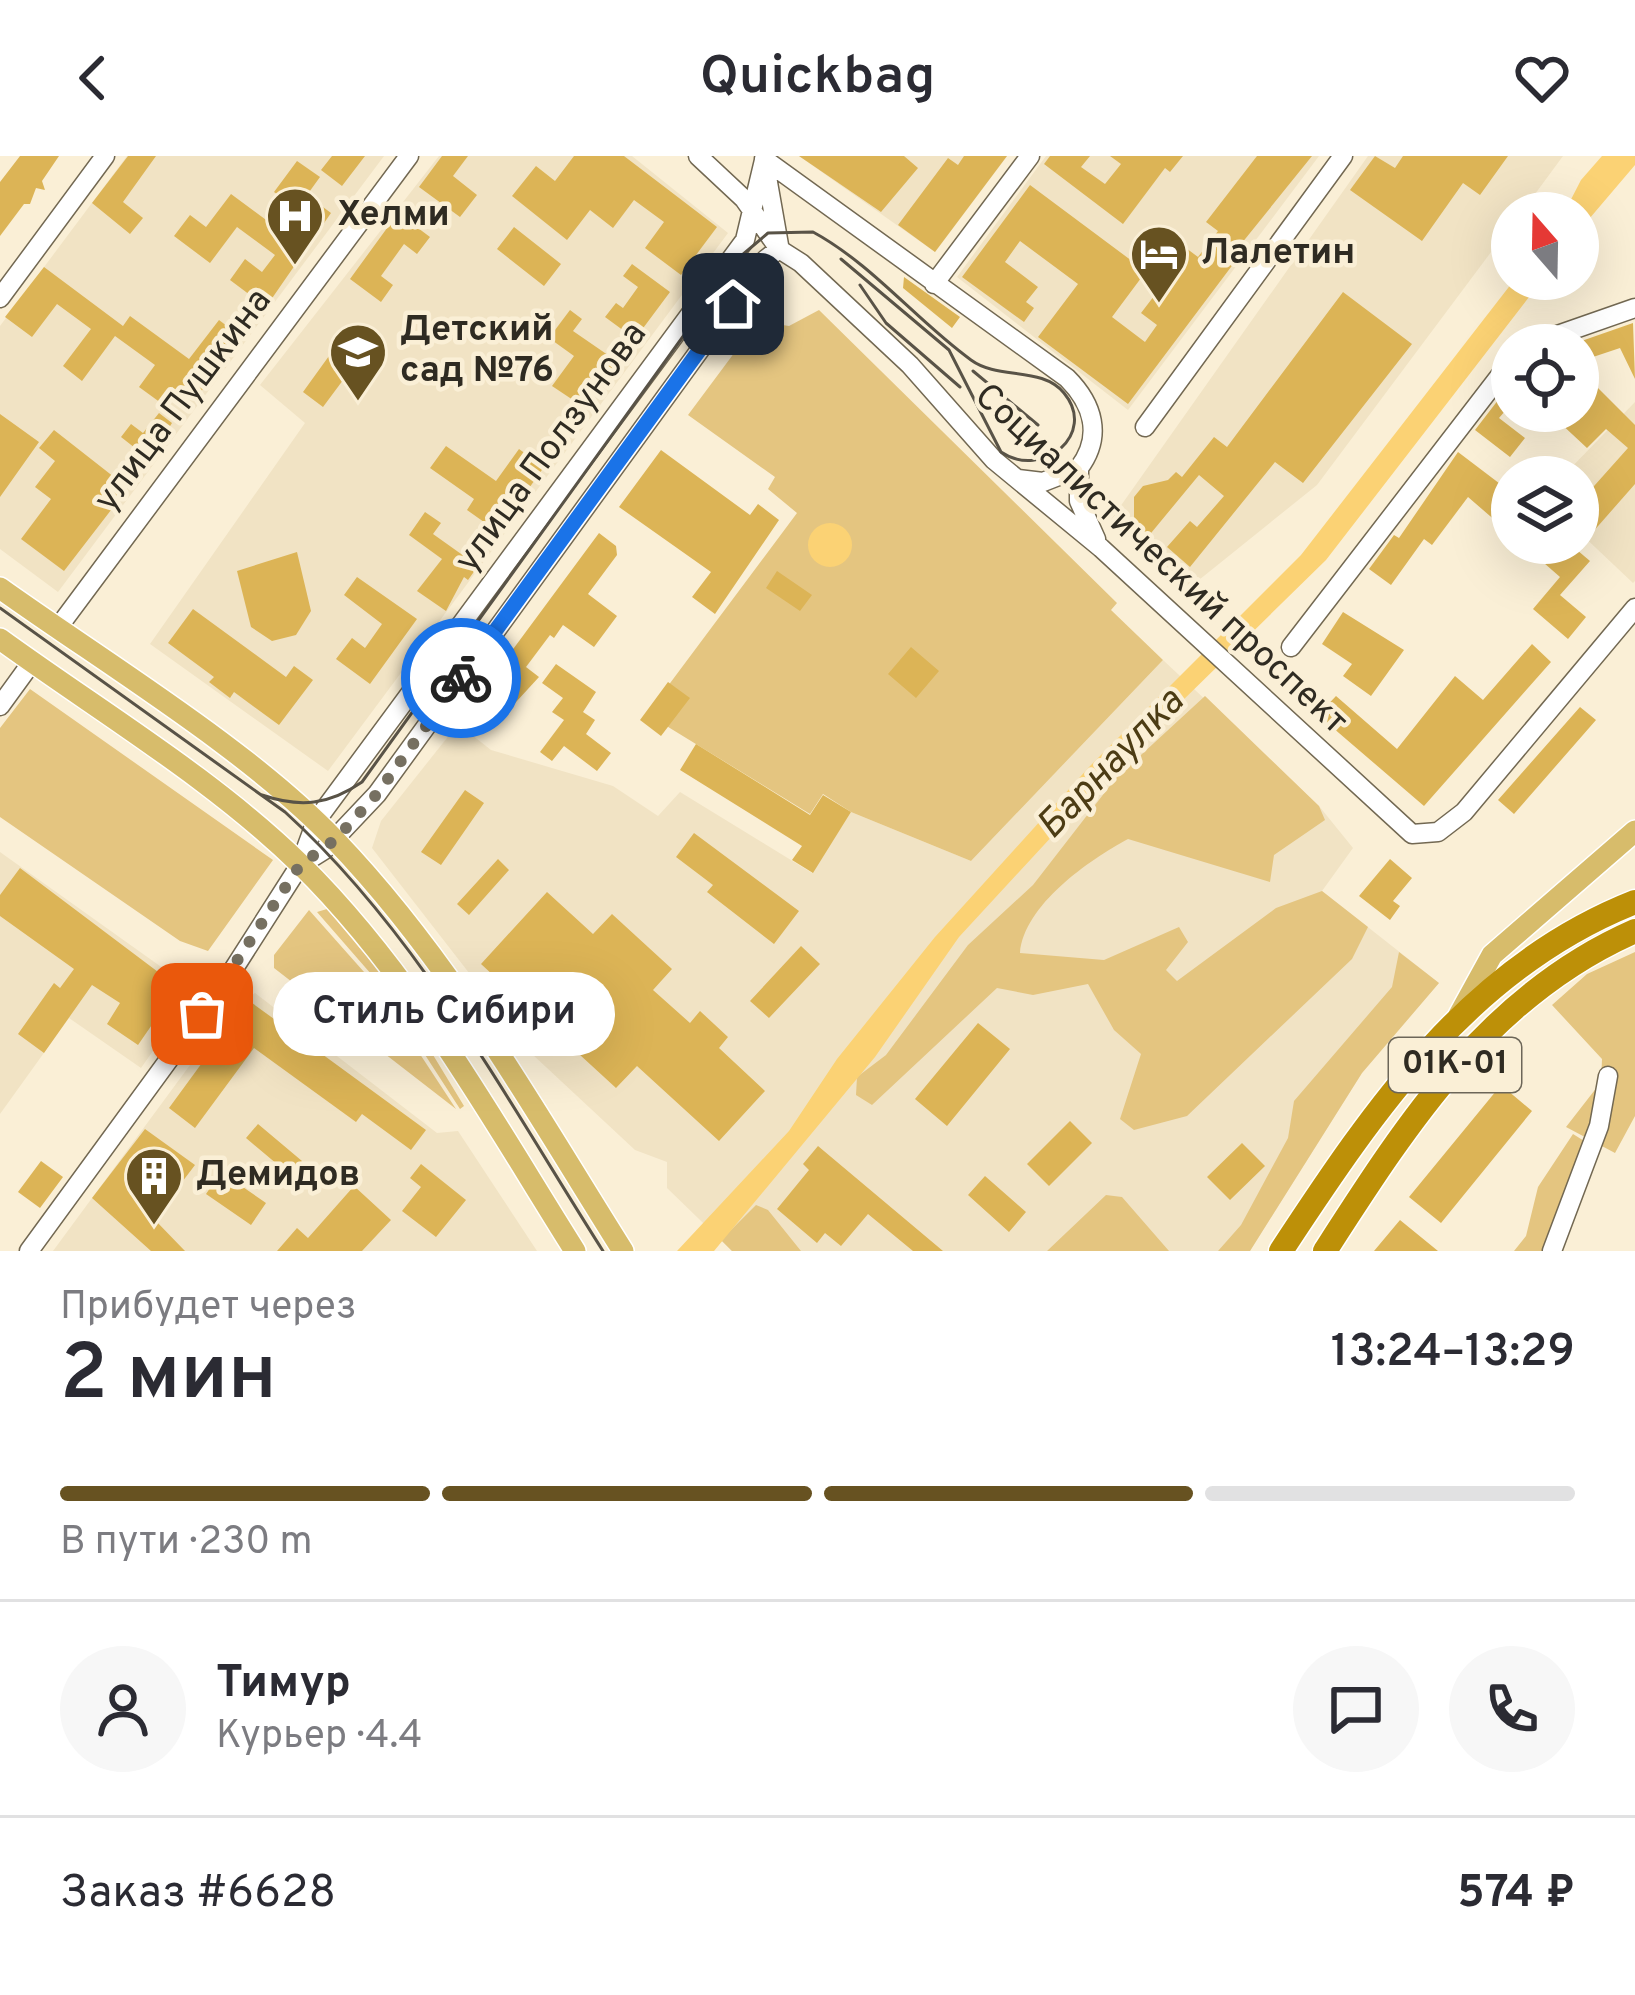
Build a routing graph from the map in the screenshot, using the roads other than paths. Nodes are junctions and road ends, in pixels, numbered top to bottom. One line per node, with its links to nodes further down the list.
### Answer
1 (105, 156): 11 (street)
2 (409, 156): 21 (street, улица Пушкина)
3 (698, 156): 7 (street, Социалистический проспект)
4 (1030, 156): 10 (street)
5 (1343, 156): 15 (street)
6 (764, 157): 7 (street); 8 (street, улица Ползунова); 9 (street); 10 (street, Социалистический проспект)
7 (718, 172): 8 (street, Социалистический проспект)
8 (752, 210): 9 (street, Социалистический проспект); 28 (street, улица Ползунова)
9 (779, 255): 17 (street, Социалистический проспект); 30 (street, улица Ползунова)
10 (934, 284): 16 (street, Социалистический проспект)
11 (0, 298)
12 (1635, 308): 13 (street)
13 (1589, 324)
14 (1491, 388): 25 (street)
15 (1145, 427)
16 (1079, 468): 17 (street); 18 (street)
17 (1018, 479): 18 (street, Социалистический проспект)
18 (1101, 548): 24 (street, Социалистический проспект)
19 (0, 588): 21 (main road)
20 (1635, 608): 24 (street)
21 (57, 629): 28 (main road)
22 (1635, 635): 24 (street)
23 (0, 639): 26 (main road)
24 (1609, 644)
25 (1291, 647)
26 (32, 662): 27 (street); 31 (main road)
27 (0, 706)
28 (316, 821): 30 (main road); 31 (street, улица Ползунова)
29 (1635, 831): 34 (main road)
30 (335, 840): 31 (street, улица Ползунова); 36 (main road)
31 (300, 865): 37 (street); 38 (main road)
32 (1635, 902): 34 (highway, 01К-01)
33 (1635, 931): 40 (highway, 01К-01)
34 (1458, 1017): 39 (highway, 01К-01)
35 (1608, 1076): 41 (street)
36 (622, 1250)
37 (29, 1251)
38 (574, 1251)
39 (1281, 1251)
40 (1325, 1251)
41 (1552, 1251)

